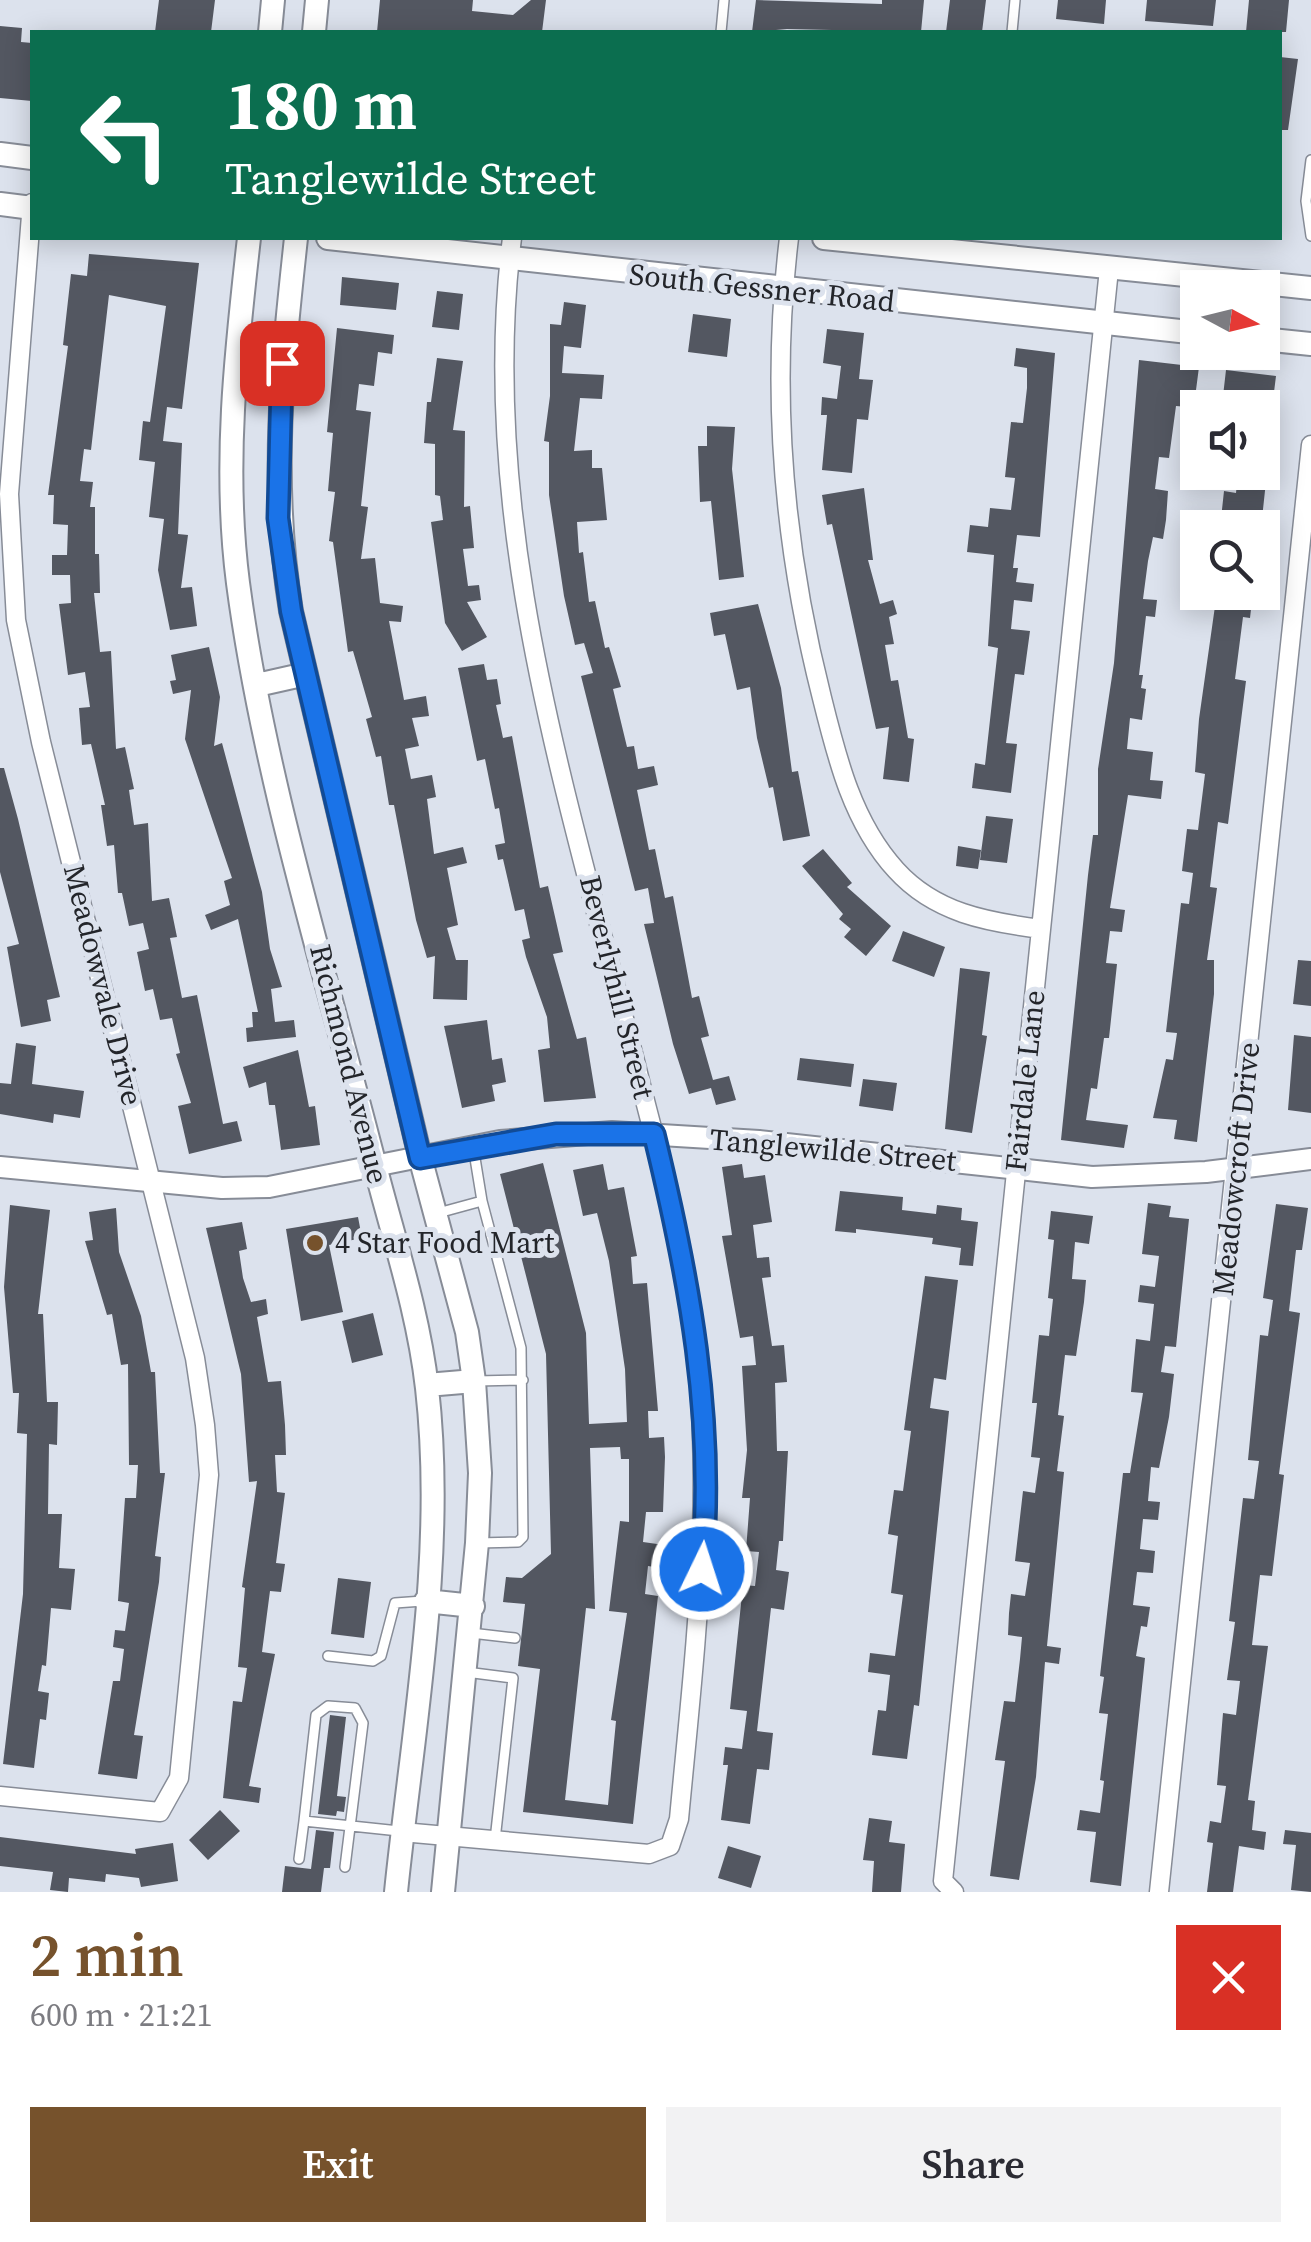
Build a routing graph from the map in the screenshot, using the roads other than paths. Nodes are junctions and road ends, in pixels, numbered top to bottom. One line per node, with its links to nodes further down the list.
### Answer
1 (273, 0): 5 (main road)
2 (316, 0): 6 (main road)
3 (724, 0): 7 (lane)
4 (1015, 0): 8 (lane)
5 (270, 30)
6 (314, 30)
7 (721, 30)
8 (1012, 30)
9 (0, 154): 10 (main road)
10 (30, 158)
11 (1311, 160): 15 (lane)
12 (0, 204): 13 (main road)
13 (30, 207)
14 (30, 232): 42 (street, Meadowvale Drive)
15 (1311, 236)
16 (249, 240): 32 (main road, Richmond Avenue)
17 (296, 240): 31 (main road, Richmond Avenue)
18 (361, 240): 22 (main road, South Gessner Road)
19 (790, 240): 25 (street)
20 (866, 240): 21 (main road, South Gessner Road)
21 (991, 246): 23 (main road, South Gessner Road)
22 (510, 249): 25 (main road, South Gessner Road); 34 (street, Beverlyhill Street)
23 (1109, 269): 24 (main road, South Gessner Road); 26 (street, Fairdale Lane)
24 (1311, 288)
25 (783, 290): 26 (main road, South Gessner Road); 33 (street)
26 (1103, 324): 27 (main road, South Gessner Road); 33 (street, Fairdale Lane)
27 (1180, 331)
28 (1280, 341): 29 (main road)
29 (1311, 344)
30 (1311, 445): 41 (street, Meadowcroft Drive)
31 (306, 674): 32 (main road); 36 (main road, Richmond Avenue)
32 (257, 685): 39 (main road, Richmond Avenue)
33 (1040, 930): 40 (street, Fairdale Lane)
34 (654, 1134): 35 (street, Tanglewilde Street); 40 (street, Tanglewilde Street); 60 (street, Beverlyhill Street)
35 (473, 1146): 36 (street, Tanglewilde Street); 43 (lane)
36 (420, 1158): 39 (street, Tanglewilde Street); 44 (main road, Richmond Avenue)
37 (1311, 1159): 41 (street, Tanglewilde Street)
38 (0, 1168): 42 (street, Tanglewilde Street)
39 (375, 1168): 42 (street, Tanglewilde Street); 47 (main road, Richmond Avenue)
40 (1016, 1168): 41 (street, Tanglewilde Street); 63 (street, Fairdale Lane)
41 (1235, 1169): 66 (street, Meadowcroft Drive)
42 (152, 1182): 55 (street, Meadowvale Drive)
43 (482, 1202): 44 (lane); 45 (lane)
44 (435, 1214): 46 (main road, Richmond Avenue)
45 (523, 1380): 46 (lane); 48 (lane)
46 (474, 1381): 47 (main road); 48 (main road, Richmond Avenue)
47 (426, 1385): 49 (main road, Richmond Avenue)
48 (477, 1543): 50 (main road, Richmond Avenue)
49 (426, 1601): 50 (main road); 53 (lane); 58 (main road, Richmond Avenue)
50 (474, 1606): 51 (main road, Richmond Avenue)
51 (471, 1633): 52 (lane); 54 (main road, Richmond Avenue)
52 (515, 1638)
53 (328, 1656)
54 (466, 1672): 59 (main road, Richmond Avenue); 60 (lane)
55 (0, 1796)
56 (304, 1821): 57 (lane); 57 (lane); 61 (lane)
57 (350, 1826): 58 (lane); 62 (lane)
58 (402, 1832): 59 (street); 64 (main road, Richmond Avenue)
59 (449, 1836): 60 (street); 65 (main road, Richmond Avenue)
60 (494, 1840)
61 (299, 1859)
62 (346, 1868)
63 (953, 1891)
64 (396, 1892)
65 (443, 1892)
66 (1159, 1892)

